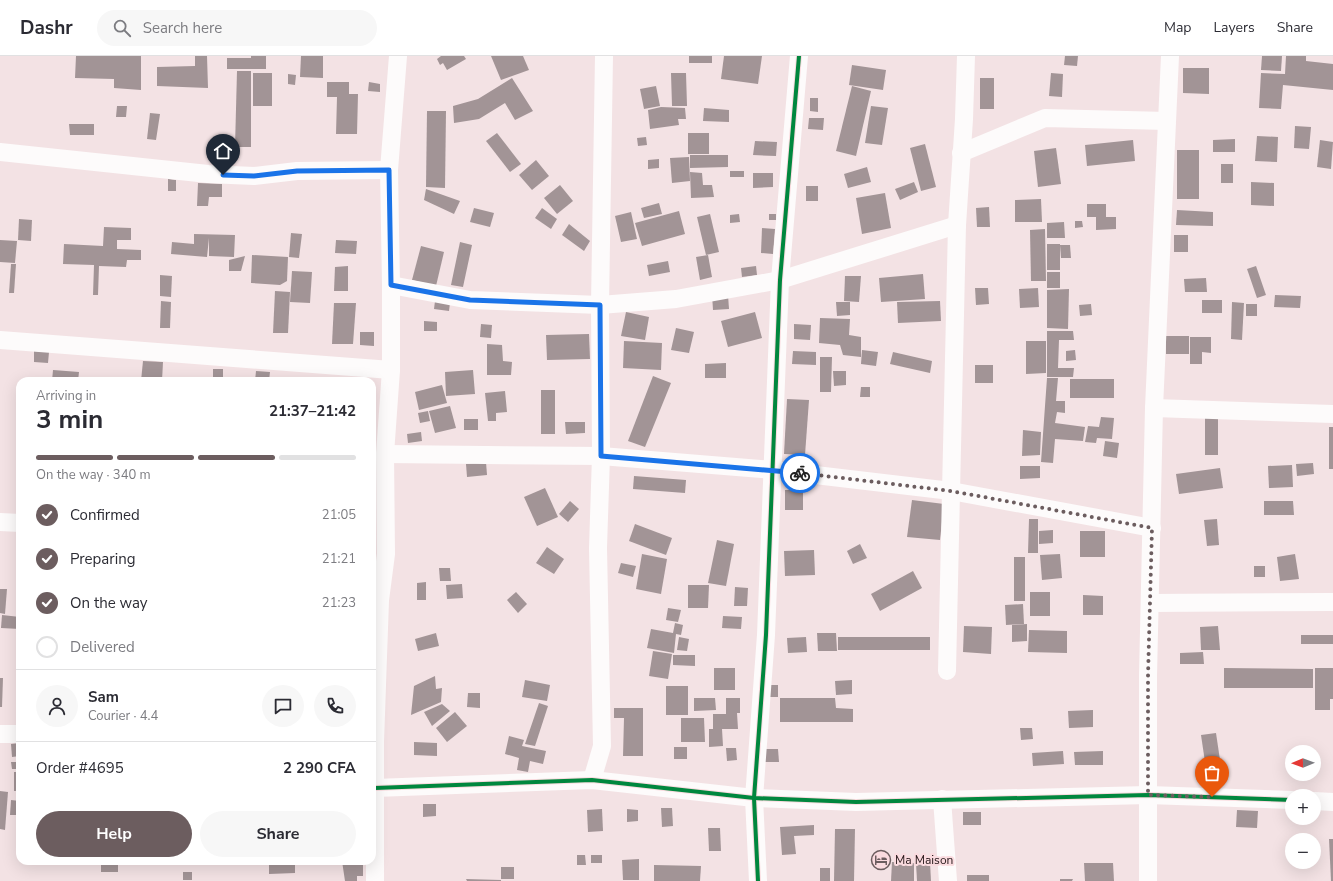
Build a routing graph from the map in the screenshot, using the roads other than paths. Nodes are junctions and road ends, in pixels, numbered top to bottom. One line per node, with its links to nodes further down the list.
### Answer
1 (398, 56): 9 (street)
2 (604, 56): 13 (street)
3 (799, 56): 11 (street)
4 (966, 56): 8 (street)
5 (1170, 56): 6 (street)
6 (1167, 122): 8 (street); 16 (street)
7 (0, 152): 9 (street)
8 (961, 152): 10 (street)
9 (389, 170): 12 (street)
10 (957, 226): 11 (street); 21 (street)
11 (780, 280): 13 (street); 20 (street)
12 (391, 285): 13 (street); 15 (street)
13 (600, 305): 19 (street)
14 (0, 340): 15 (street)
15 (391, 370): 18 (street)
16 (1154, 408): 17 (street); 24 (street)
17 (1333, 414)
18 (385, 454): 19 (street); 25 (street)
19 (601, 456): 20 (street); 32 (street)
20 (773, 470): 21 (street); 35 (street)
21 (951, 491): 24 (street); 28 (street)
22 (0, 522): 23 (street)
23 (16, 523)
24 (1152, 528): 27 (street)
25 (379, 554): 29 (street)
26 (1333, 602): 27 (street)
27 (1150, 603): 34 (street)
28 (947, 671)
29 (376, 681)
30 (0, 734): 31 (street)
31 (16, 734)
32 (592, 780): 33 (street); 35 (street)
33 (376, 788)
34 (1148, 795): 36 (street); 37 (street); 44 (street)
35 (754, 798): 36 (street); 42 (street)
36 (942, 799): 43 (street)
37 (1285, 800)
38 (1321, 801): 39 (street)
39 (1333, 802)
40 (375, 865): 41 (street)
41 (375, 881)
42 (758, 881)
43 (948, 881)
44 (1148, 881)

